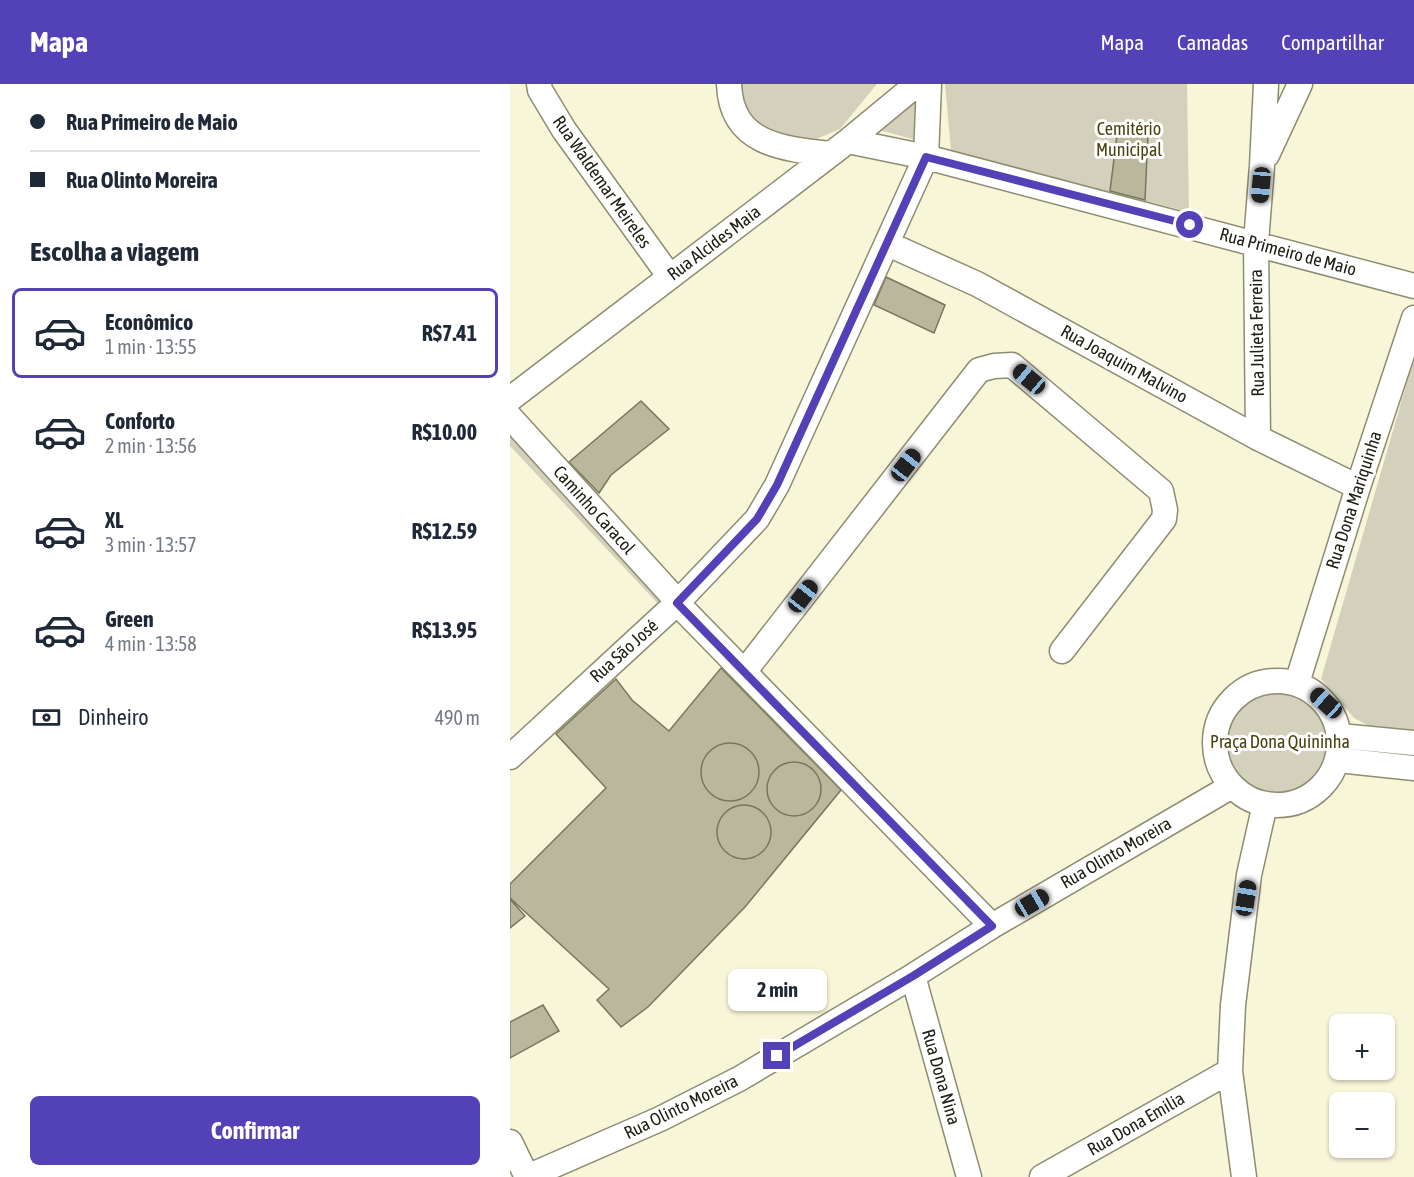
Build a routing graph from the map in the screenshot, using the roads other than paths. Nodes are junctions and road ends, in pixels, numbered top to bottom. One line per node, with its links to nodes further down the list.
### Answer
1 (539, 84): 12 (street, Rua Waldemar Meireles)
2 (729, 84): 7 (street, Rua Primeiro de Maio)
3 (917, 84): 7 (street, Rua Alcides Maia)
4 (929, 84): 8 (street)
5 (1266, 84): 9 (street, Rua Julieta Ferreira)
6 (1300, 84): 9 (street)
7 (840, 147): 8 (street, Rua Primeiro de Maio); 12 (street, Rua Alcides Maia)
8 (926, 157): 10 (street, Rua Primeiro de Maio); 11 (street, Rua São José)
9 (1262, 166): 10 (street, Rua Julieta Ferreira)
10 (1256, 242): 13 (street, Rua Primeiro de Maio); 17 (street, Rua Julieta Ferreira)
11 (888, 244): 17 (street, Rua Joaquim Malvino); 19 (street, Rua São José)
12 (670, 277): 15 (street, Rua Alcides Maia)
13 (1414, 286)
14 (1414, 318): 18 (street, Rua Dona Mariquinha)
15 (510, 399)
16 (510, 417): 19 (street, Caminho Caracol)
17 (1258, 438): 18 (street, Rua Joaquim Malvino)
18 (1358, 487): 22 (street, Rua Dona Mariquinha)
19 (678, 603): 21 (street, Caminho Caracol); 25 (street, Rua São José)
20 (1062, 651): 21 (street)
21 (744, 672): 30 (street, Caminho Caracol)
22 (1297, 683): 23 (street); 28 (street)
23 (1340, 736): 24 (street); 26 (street)
24 (1414, 743)
25 (510, 757)
26 (1338, 760): 27 (street); 29 (street)
27 (1414, 768)
28 (1232, 786): 29 (street); 30 (street, Rua Olinto Moreira)
29 (1264, 804): 32 (street)
30 (992, 926): 31 (street, Rua Olinto Moreira)
31 (913, 976): 34 (street, Rua Olinto Moreira); 35 (street, Rua Dona Nina)
32 (1230, 1071): 36 (street, Rua Dona Emilia); 37 (street)
33 (510, 1142): 34 (street)
34 (527, 1177)
35 (969, 1177)
36 (1042, 1177)
37 (1244, 1177)

